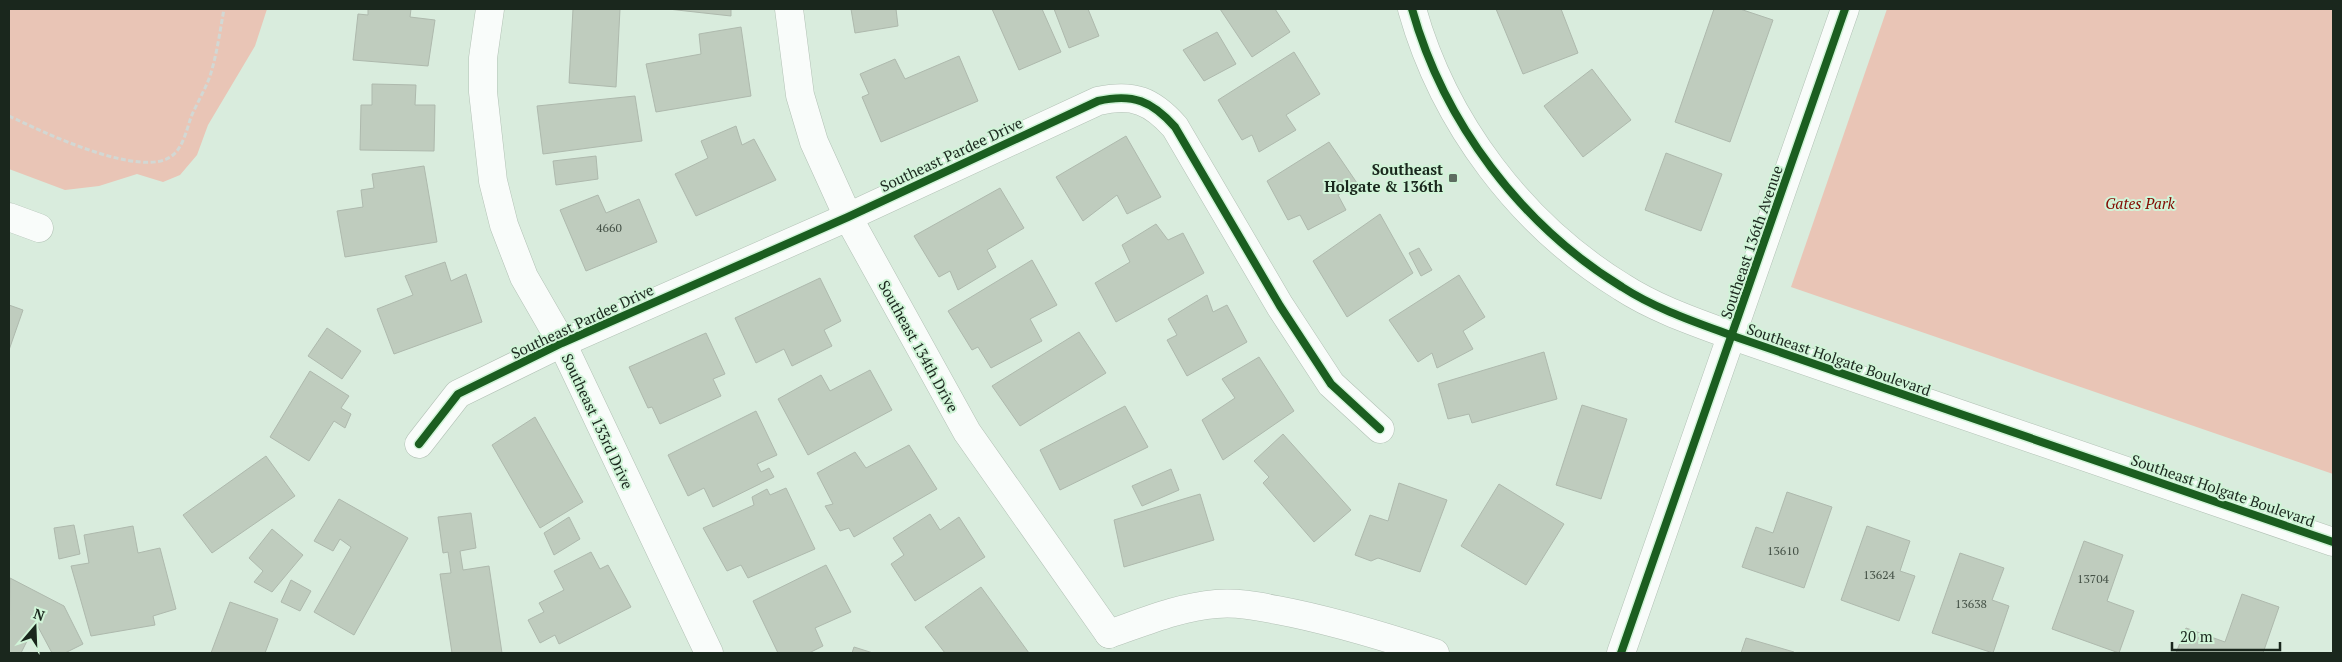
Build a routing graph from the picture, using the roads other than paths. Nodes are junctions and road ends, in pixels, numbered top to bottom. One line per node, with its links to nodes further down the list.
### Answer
1 (490, 9): 9 (street, Southeast 133rd Drive)
2 (789, 9): 6 (street, Southeast 134th Drive)
3 (1412, 9): 8 (street, Southeast Holgate Boulevard)
4 (1845, 9): 8 (street, Southeast 136th Avenue)
5 (9, 217): 7 (street)
6 (848, 217): 9 (street, Southeast Pardee Drive); 10 (street, Southeast Pardee Drive); 13 (street, Southeast 134th Drive)
7 (39, 228)
8 (1733, 336): 12 (street, Southeast Holgate Boulevard); 16 (street, Southeast 136th Avenue)
9 (562, 344): 11 (street, Southeast Pardee Drive); 14 (street, Southeast 133rd Drive)
10 (1380, 429)
11 (419, 444)
12 (2333, 542)
13 (1106, 644): 15 (street)
14 (709, 653)
15 (1435, 653)
16 (1621, 653)

